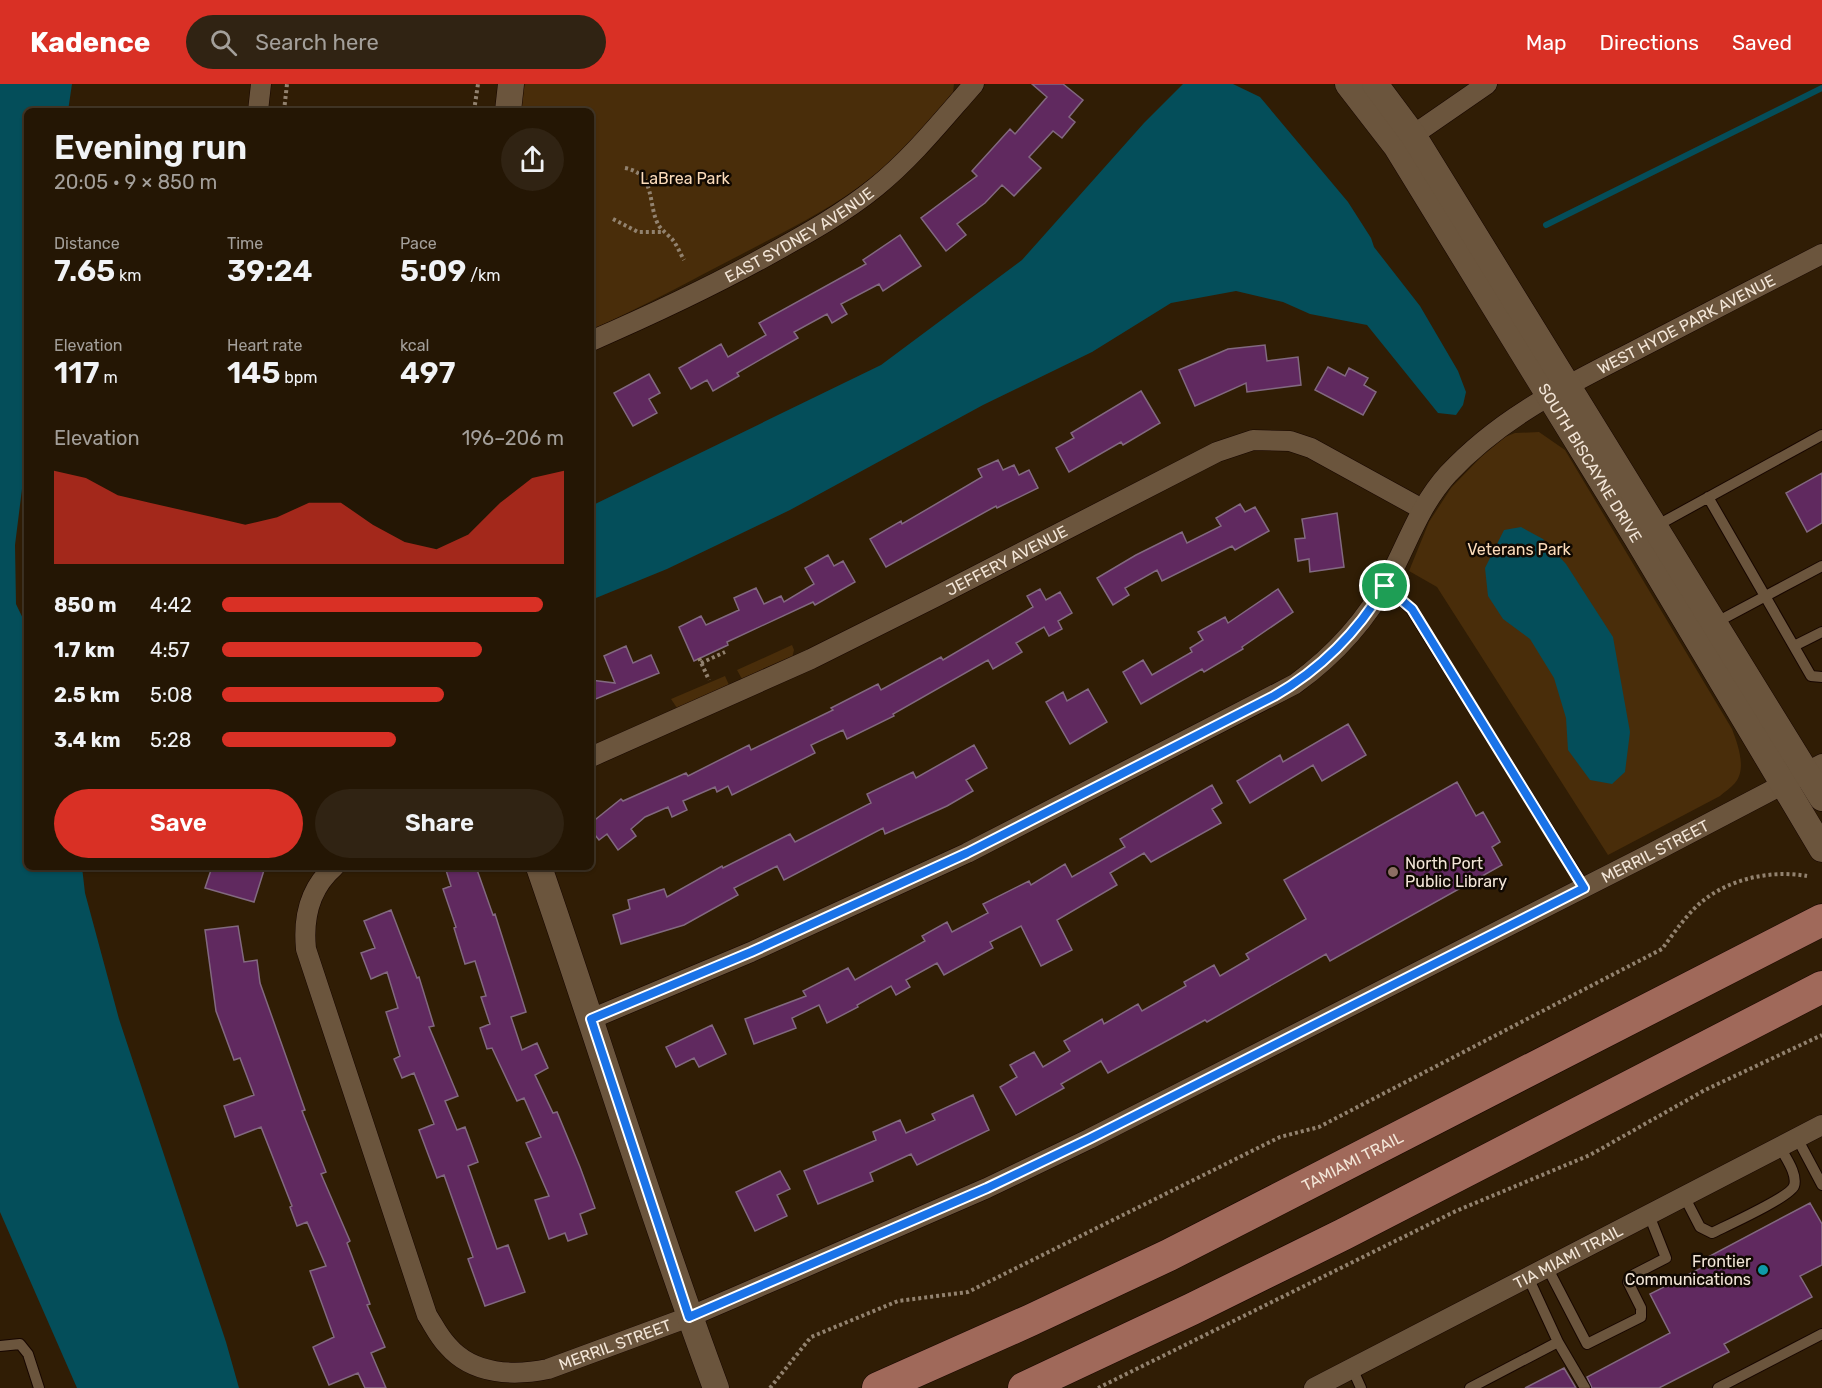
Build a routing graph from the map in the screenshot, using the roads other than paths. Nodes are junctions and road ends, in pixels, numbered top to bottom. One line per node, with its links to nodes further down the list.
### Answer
1 (261, 84): 7 (street)
2 (511, 84): 8 (street)
3 (974, 84): 11 (street, EAST SYDNEY AVENUE)
4 (1348, 84): 9 (street, SOUTH BISCAYNE DRIVE)
5 (1375, 84): 9 (street, SOUTH BISCAYNE DRIVE)
6 (1487, 84): 9 (street)
7 (258, 108)
8 (508, 108)
9 (1405, 140): 12 (street, SOUTH BISCAYNE DRIVE)
10 (1822, 254): 12 (street, WEST HYDE PARK AVENUE)
11 (594, 340)
12 (1559, 389): 15 (street, WEST HYDE PARK AVENUE); 16 (street, SOUTH BISCAYNE DRIVE); 25 (street, SOUTH BISCAYNE DRIVE)
13 (1822, 435): 14 (lane)
14 (1708, 497): 16 (lane); 19 (lane)
15 (1422, 509): 18 (street, WEST HYDE PARK AVENUE); 24 (street, JEFFERY AVENUE)
16 (1656, 526): 20 (street, SOUTH BISCAYNE DRIVE)
17 (1822, 566): 19 (lane)
18 (1385, 586): 30 (lane); 33 (street, WEST HYDE PARK AVENUE)
19 (1766, 595): 20 (lane); 22 (lane)
20 (1714, 623): 25 (street, SOUTH BISCAYNE DRIVE)
21 (1822, 632): 22 (lane)
22 (1794, 646): 23 (lane)
23 (1822, 677)
24 (594, 756)
25 (1804, 773): 26 (street, SOUTH BISCAYNE DRIVE); 27 (street, SOUTH BISCAYNE DRIVE); 30 (street, MERRIL STREET)
26 (1822, 798)
27 (1822, 849)
28 (331, 870): 42 (street, MERRIL STREET)
29 (540, 870): 33 (street)
30 (1584, 888): 42 (street, MERRIL STREET)
31 (1822, 920): 49 (main road, TAMIAMI TRAIL)
32 (1822, 987): 50 (main road)
33 (591, 1019): 42 (street)
34 (1822, 1125): 35 (street, TIA MIAMI TRAIL)
35 (1797, 1138): 36 (street, TIA MIAMI TRAIL); 37 (lane)
36 (1780, 1147): 38 (street, TIA MIAMI TRAIL); 38 (lane)
37 (1822, 1185)
38 (1684, 1196): 39 (street, TIA MIAMI TRAIL)
39 (1649, 1215): 40 (street, TIA MIAMI TRAIL); 40 (lane)
40 (1547, 1267): 41 (street, TIA MIAMI TRAIL)
41 (1528, 1277): 44 (lane); 46 (street, TIA MIAMI TRAIL)
42 (689, 1317): 48 (street)
43 (1822, 1334): 55 (lane)
44 (1557, 1338): 53 (lane); 54 (lane)
45 (0, 1346): 47 (lane)
46 (1352, 1368): 51 (street, TIA MIAMI TRAIL); 52 (lane)
47 (39, 1388)
48 (716, 1388)
49 (878, 1388)
50 (1024, 1388)
51 (1314, 1388)
52 (1361, 1388)
53 (1470, 1388)
54 (1585, 1388)
55 (1718, 1388)

